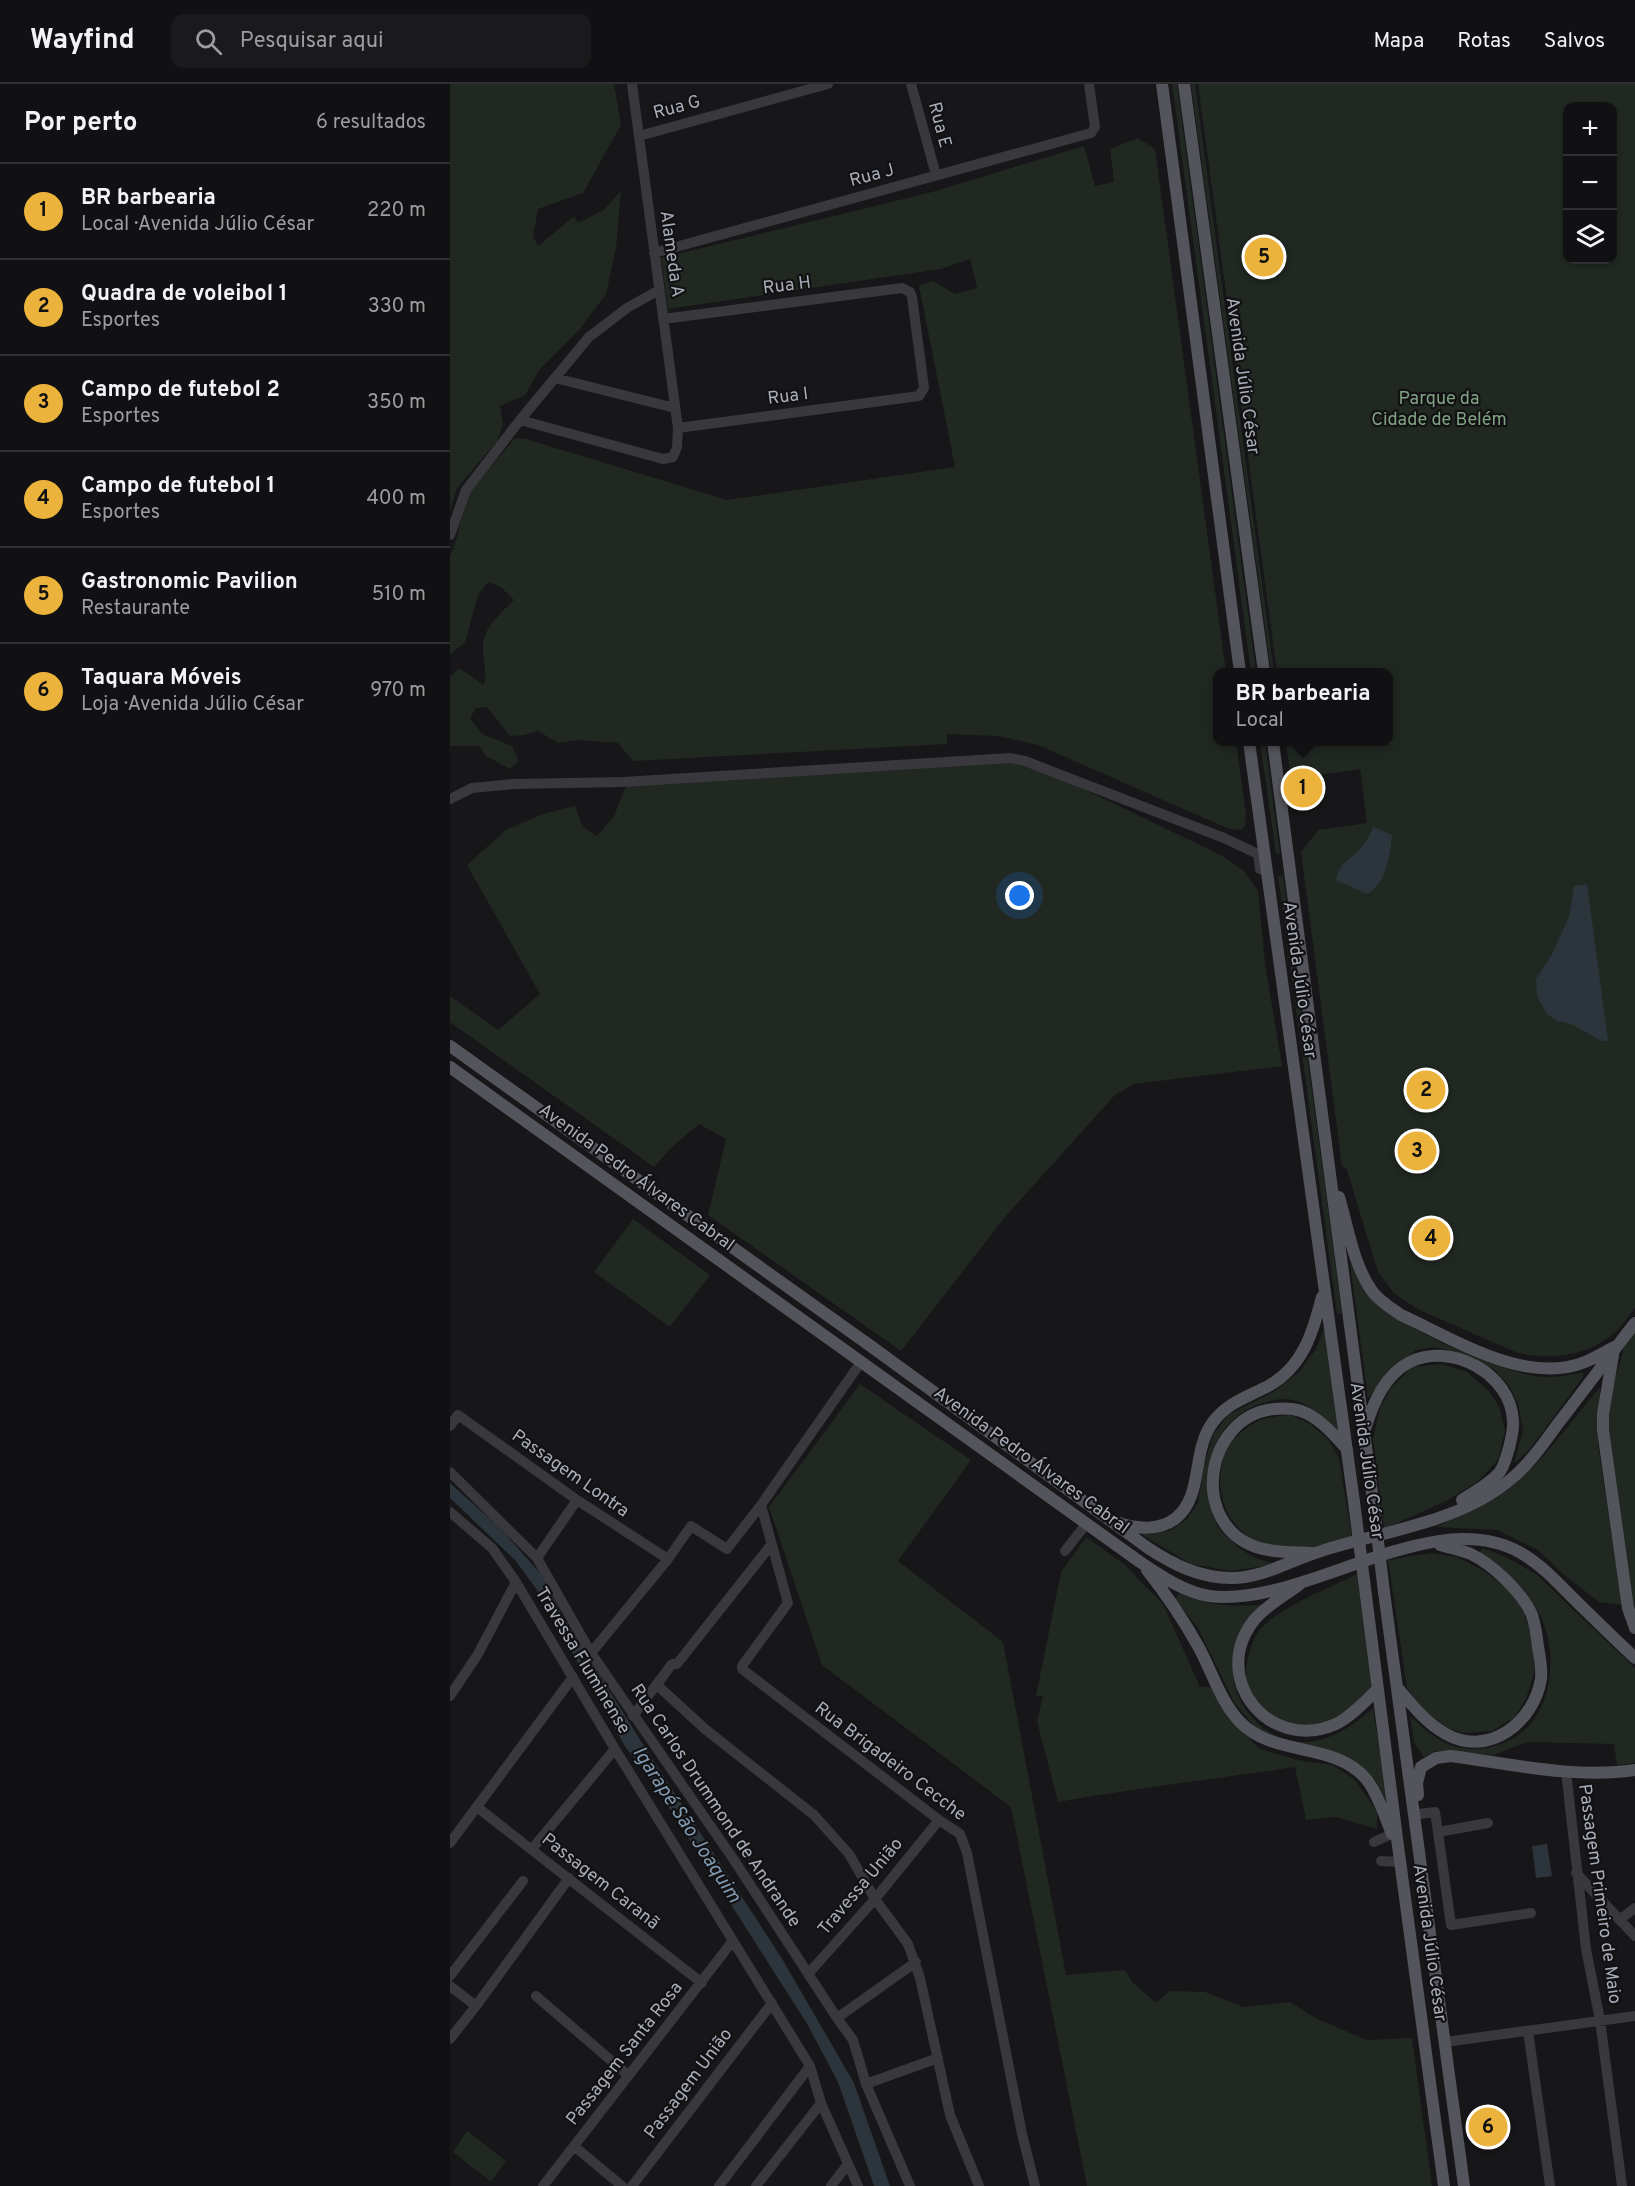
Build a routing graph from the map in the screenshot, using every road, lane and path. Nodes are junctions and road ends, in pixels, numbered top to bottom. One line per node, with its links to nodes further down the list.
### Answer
1 (632, 84): 7 (street, Alameda A)
2 (828, 84): 7 (street, Rua G)
3 (911, 84): 8 (street, Rua E)
4 (1089, 84): 8 (street, Rua J)
5 (1162, 84): 18 (main road)
6 (1184, 84): 19 (main road, Avenida Júlio César)
7 (639, 136): 9 (street, Alameda A)
8 (936, 175): 9 (street, Rua J)
9 (654, 253): 10 (street, Alameda A)
10 (659, 290): 11 (street, Alameda A); 12 (street)
11 (663, 320): 13 (street, Rua H); 14 (street, Alameda A)
12 (555, 378): 14 (street); 15 (street)
13 (902, 399): 16 (street, Rua I)
14 (675, 408): 16 (street, Alameda A)
15 (520, 420): 16 (street); 17 (street)
16 (678, 428)
17 (450, 535)
18 (1239, 668)
19 (1263, 668)
20 (1250, 746): 23 (main road, Avenida Júlio César)
21 (1274, 746): 26 (main road, Avenida Júlio César)
22 (450, 799): 23 (street)
23 (1266, 871): 27 (main road, Avenida Júlio César)
24 (450, 1046): 38 (main road, Avenida Pedro Álvares Cabral)
25 (450, 1068): 30 (main road, Avenida Pedro Álvares Cabral)
26 (1327, 1149): 29 (main road); 32 (main road, Avenida Júlio César)
27 (1324, 1290): 33 (main road, Avenida Júlio César); 38 (main road)
28 (1635, 1323): 29 (main road)
29 (1616, 1348): 40 (main road); 50 (main road)
30 (861, 1362): 36 (street); 39 (main road, Avenida Pedro Álvares Cabral)
31 (453, 1422): 35 (street, Passagem Lontra)
32 (1364, 1433): 40 (main road); 55 (main road, Avenida Júlio César, bridge)
33 (1347, 1449): 44 (main road); 56 (main road, Avenida Júlio César, bridge)
34 (450, 1472): 45 (street, Rua Carlos Drummond de Andrande)
35 (577, 1500): 45 (street); 46 (street, Passagem Lontra)
36 (761, 1505): 42 (street); 46 (street)
37 (450, 1512): 49 (street, Travessa Fluminense)
38 (1112, 1521): 44 (main road, Avenida Pedro Álvares Cabral)
39 (1087, 1523): 43 (street); 47 (main road, Avenida Pedro Álvares Cabral)
40 (1407, 1528): 44 (main road, Avenida Pedro Álvares Cabral)
41 (1433, 1543): 48 (main road, Avenida Pedro Álvares Cabral); 52 (main road, Avenida Pedro Álvares Cabral); 55 (main road)
42 (771, 1545): 54 (street); 64 (street, Rua Brigadeiro Cecche)
43 (1065, 1551)
44 (1315, 1553)
45 (537, 1558): 51 (street, Rua Carlos Drummond de Andrande)
46 (668, 1559): 51 (street)
47 (1140, 1562): 48 (main road, Avenida Pedro Álvares Cabral); 67 (main road)
48 (1307, 1580): 56 (main road)
49 (516, 1582): 53 (street, Travessa Fluminense); 57 (street)
50 (1635, 1628)
51 (591, 1653): 58 (street, Rua Carlos Drummond de Andrande)
52 (1635, 1658)
53 (573, 1677): 59 (street, Travessa Fluminense); 62 (street)
54 (657, 1685): 58 (street); 78 (street, Rua Carlos Drummond de Andrande)
55 (1396, 1686): 74 (main road, Avenida Júlio César)
56 (1378, 1689): 70 (main road, Avenida Júlio César)
57 (450, 1696)
58 (633, 1716): 85 (street, Rua Carlos Drummond de Andrande)
59 (615, 1749): 71 (street); 83 (street, Travessa Fluminense)
60 (1635, 1770): 61 (main road)
61 (1566, 1771): 63 (main road); 75 (street, Passagem Primeiro de Maio)
62 (477, 1807): 69 (street); 71 (street, Passagem Caranã)
63 (1419, 1814): 66 (street); 74 (main road)
64 (939, 1820): 78 (street, Travessa União); 114 (street, Rua Brigadeiro Cecche)
65 (1488, 1823): 66 (street)
66 (1438, 1832): 80 (street)
67 (1392, 1834): 68 (street); 70 (main road)
68 (1374, 1842)
69 (450, 1843)
70 (1398, 1846): 73 (main road, Avenida Júlio César)
71 (531, 1849): 76 (street, Passagem Caranã)
72 (1381, 1861): 73 (street)
73 (1400, 1862): 115 (main road, Avenida Júlio César)
74 (1420, 1864): 97 (main road, Avenida Júlio César)
75 (1576, 1873): 81 (street); 94 (street, Passagem Primeiro de Maio)
76 (568, 1878): 87 (street, Passagem Caranã); 91 (street)
77 (523, 1881): 86 (street)
78 (875, 1899): 84 (street, Rua Carlos Drummond de Andrande); 85 (street, Travessa União)
79 (1635, 1908): 81 (street)
80 (1531, 1913)
81 (1619, 1920): 82 (street)
82 (1635, 1936)
83 (732, 1942): 87 (street, Passagem Santa Rosa); 90 (street, Travessa Fluminense)
84 (916, 1962): 93 (street); 98 (street, Rua Carlos Drummond de Andrande)
85 (808, 1974): 93 (street, Rua Carlos Drummond de Andrande)
86 (450, 1976)
87 (702, 1983): 100 (street, Passagem Santa Rosa)
88 (450, 1986): 91 (street)
89 (536, 1996): 100 (street)
90 (772, 2003): 99 (street, Travessa Fluminense); 107 (street, Passagem União)
91 (476, 2006): 96 (street)
92 (1635, 2016): 94 (street)
93 (837, 2019): 101 (street, Rua Carlos Drummond de Andrande)
94 (1600, 2020): 95 (street); 118 (street, Passagem Primeiro de Maio)
95 (1528, 2031): 97 (street); 117 (street)
96 (450, 2039)
97 (1445, 2042): 116 (main road, Avenida Júlio César)
98 (938, 2058): 101 (street); 113 (street, Rua Carlos Drummond de Andrande)
99 (810, 2066): 102 (street, Travessa Fluminense); 108 (street)
100 (628, 2075): 103 (street, Passagem Santa Rosa)
101 (866, 2084): 112 (street, Rua Carlos Drummond de Andrande)
102 (821, 2103): 104 (street, Travessa Fluminense); 109 (street)
103 (574, 2146): 105 (street, Passagem Santa Rosa); 106 (street)
104 (848, 2164): 110 (street); 111 (street, Travessa Fluminense)
105 (543, 2186)
106 (622, 2186)
107 (632, 2186)
108 (719, 2186)
109 (756, 2186)
110 (831, 2186)
111 (858, 2186)
112 (910, 2186)
113 (979, 2186)
114 (1035, 2186)
115 (1444, 2186)
116 (1464, 2186)
117 (1550, 2186)
118 (1622, 2186)

